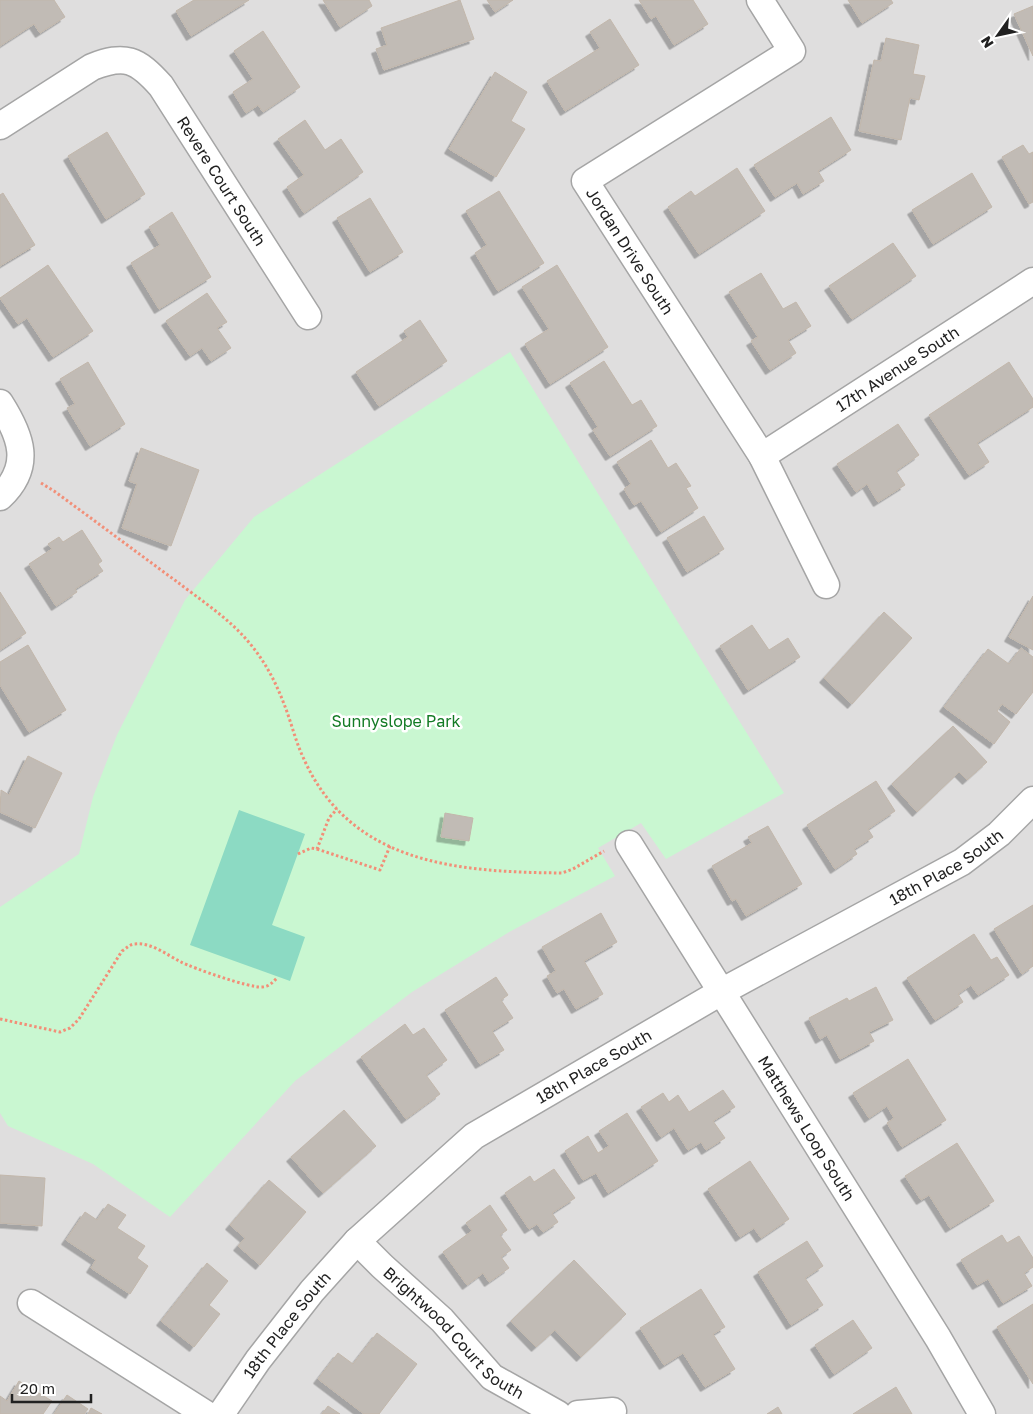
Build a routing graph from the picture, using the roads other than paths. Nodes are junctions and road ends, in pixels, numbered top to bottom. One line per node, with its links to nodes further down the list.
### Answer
1 (760, 0): 6 (street, Jordan Drive South)
2 (0, 126): 4 (street, Revere Court South)
3 (1033, 281): 6 (street, 17th Avenue South)
4 (308, 316)
5 (0, 403): 7 (street)
6 (762, 456): 8 (street, Jordan Drive South)
7 (0, 497)
8 (826, 584)
9 (1033, 800): 11 (street, 18th Place South)
10 (629, 844): 11 (street, Matthews Loop South)
11 (721, 992): 12 (street, 18th Place South); 19 (street, Matthews Loop South)
12 (357, 1241): 16 (street, 18th Place South); 17 (street, Brightwood Court South)
13 (31, 1302): 15 (street)
14 (613, 1410): 18 (street)
15 (206, 1414)
16 (221, 1414)
17 (558, 1414)
18 (578, 1414)
19 (982, 1414)

